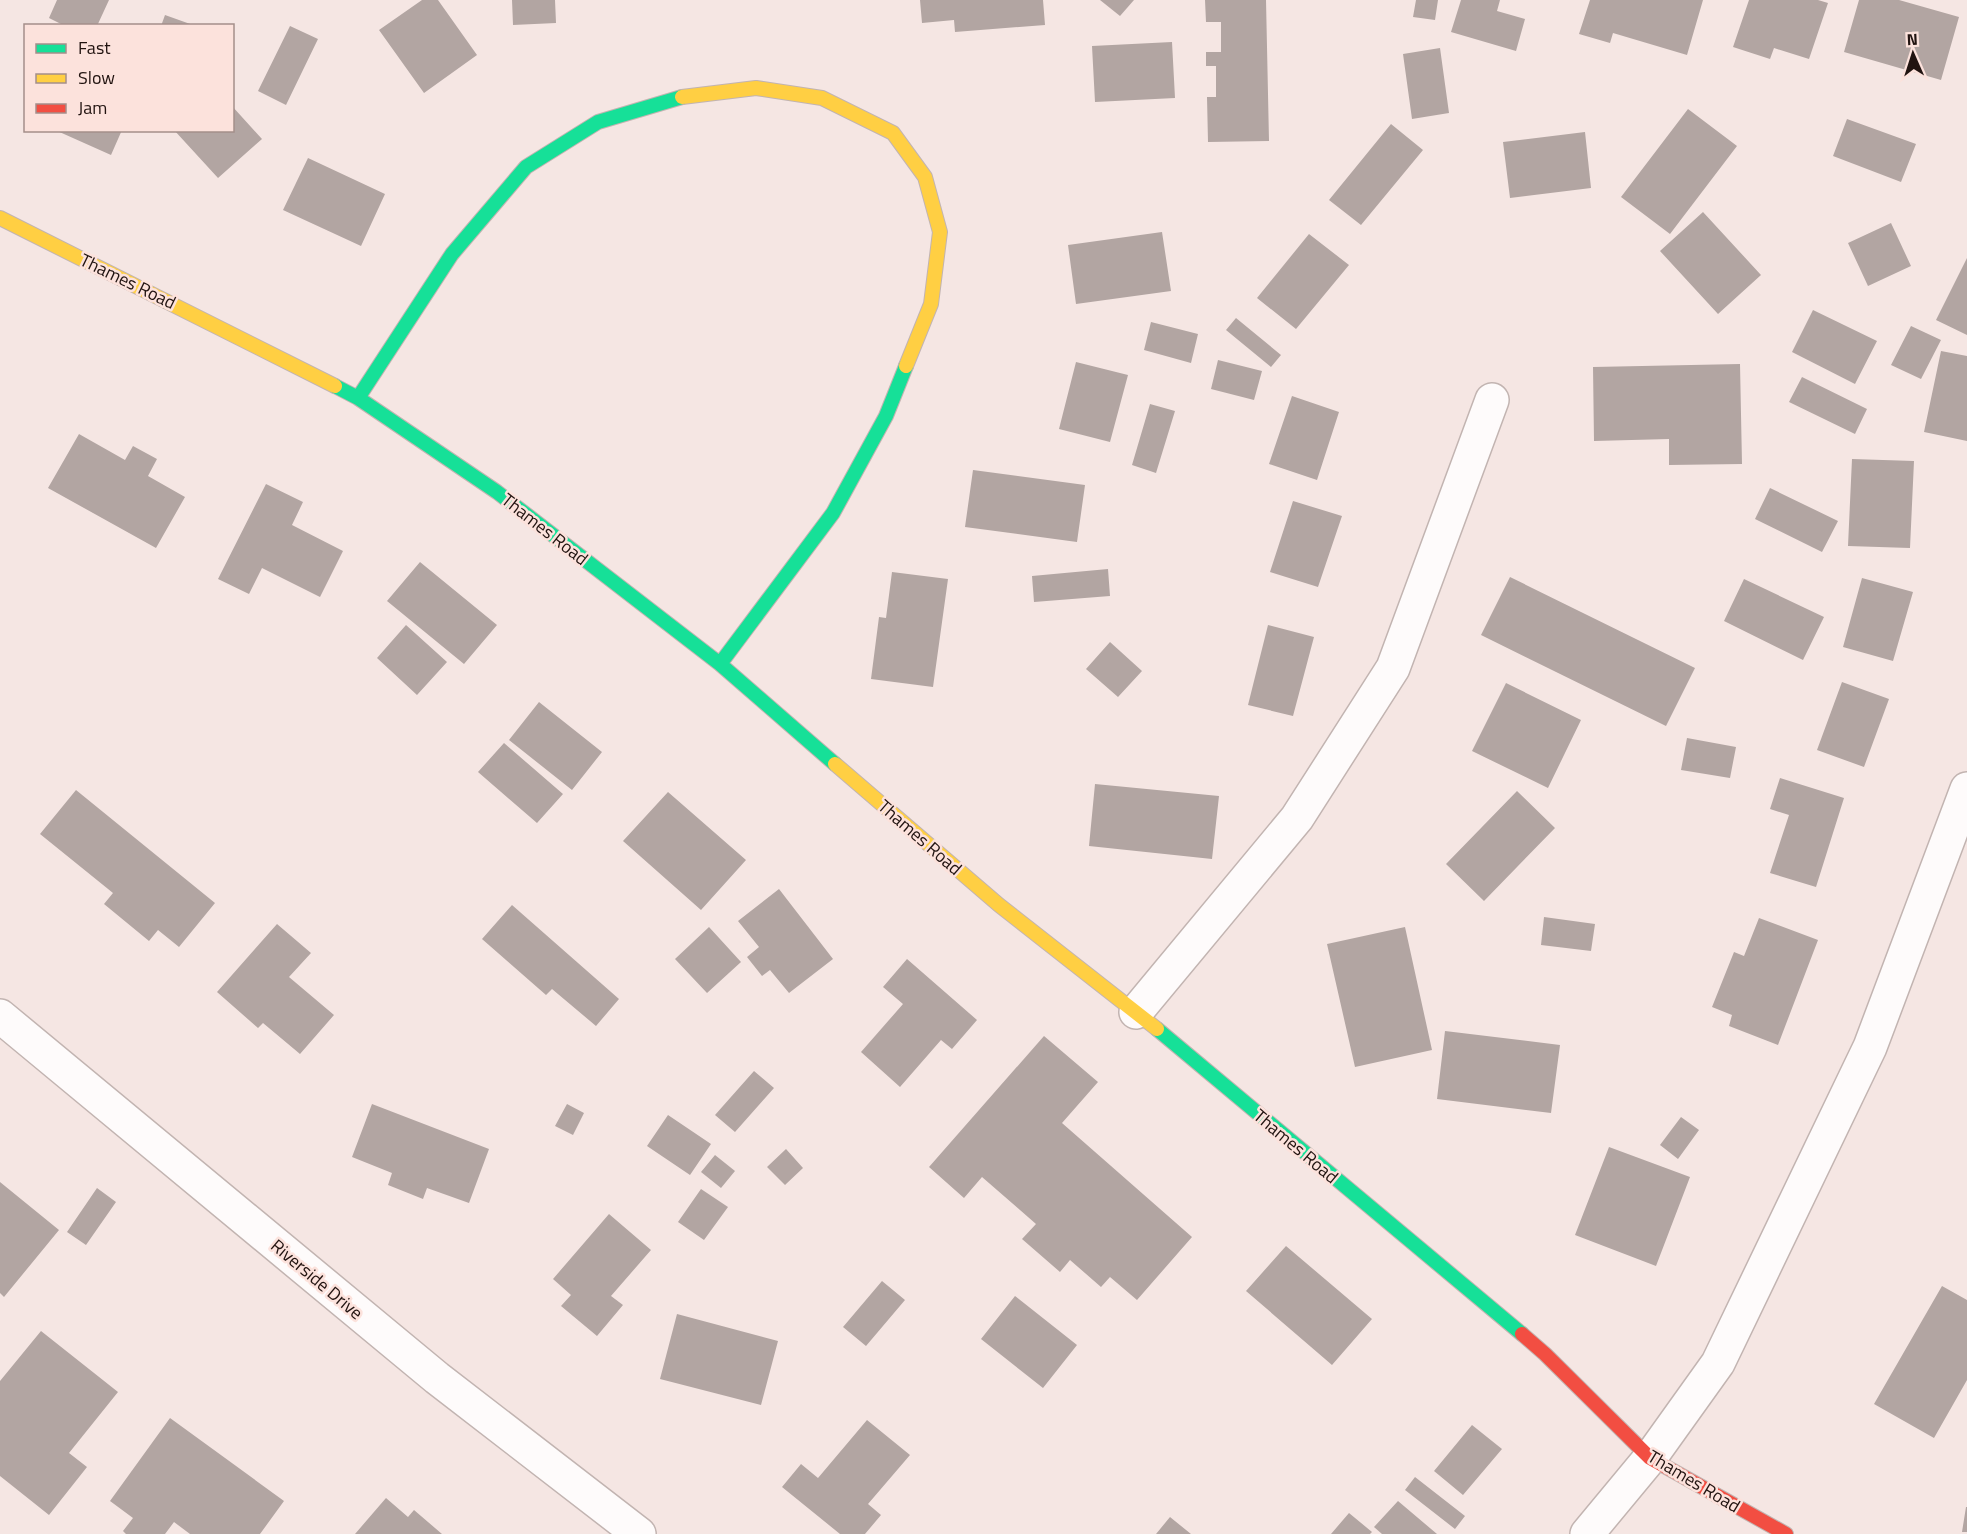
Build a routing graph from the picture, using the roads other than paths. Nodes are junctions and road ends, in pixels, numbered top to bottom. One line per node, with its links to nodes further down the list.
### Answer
1 (0, 218): 2 (street, Thames Road)
2 (358, 398): 4 (street, Thames Road); 4 (street)
3 (1492, 399): 6 (street)
4 (720, 664): 6 (street, Thames Road)
5 (1967, 789): 8 (street)
6 (1136, 1012): 8 (street, Thames Road)
7 (0, 1016): 9 (street, Riverside Drive)
8 (1650, 1458): 10 (street); 11 (street, Thames Road)
9 (639, 1534)
10 (1587, 1534)
11 (1786, 1534)

